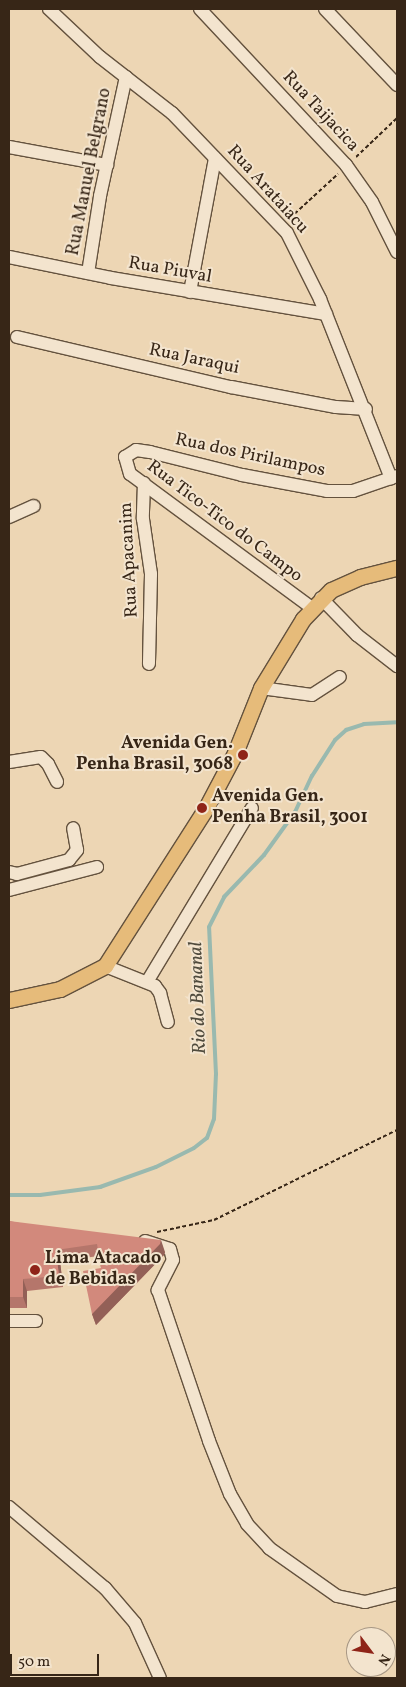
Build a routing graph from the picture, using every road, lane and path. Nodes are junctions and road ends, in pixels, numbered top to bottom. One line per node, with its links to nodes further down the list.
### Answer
1 (49, 9): 4 (street, Rua Arataiacu)
2 (200, 9): 10 (street, Rua Taijacica)
3 (325, 9): 5 (street)
4 (126, 77): 8 (street, Rua Arataiacu); 9 (street, Rua Manuel Belgrano)
5 (397, 85)
6 (397, 118): 10 (path)
7 (9, 147): 9 (street)
8 (215, 158): 11 (street, Rua Arataiacu); 15 (street)
9 (107, 165): 14 (street, Rua Manuel Belgrano)
10 (346, 165): 11 (path); 12 (street, Rua Taijacica)
11 (280, 225): 16 (street, Rua Arataiacu)
12 (397, 252)
13 (9, 257): 14 (street, Rua Piuval)
14 (88, 273): 15 (street, Rua Piuval)
15 (190, 292): 16 (street, Rua Piuval)
16 (326, 314): 18 (street, Rua Arataiacu)
17 (17, 337): 18 (street, Rua Jaraqui)
18 (366, 409): 20 (street, Rua Arataiacu)
19 (125, 457): 20 (street, Rua dos Pirilampos); 21 (street, Rua Tico-Tico do Campo)
20 (394, 477)
21 (144, 483): 25 (street, Rua Tico-Tico do Campo); 26 (street, Rua Apacanim)
22 (34, 506): 23 (street)
23 (9, 517)
24 (397, 568): 25 (main road)
25 (317, 603): 27 (street, Rua Tico-Tico do Campo); 29 (main road)
26 (149, 664)
27 (397, 666)
28 (340, 677): 29 (street)
29 (261, 688): 37 (main road)
30 (9, 762): 31 (street)
31 (57, 782)
32 (252, 808): 38 (street)
33 (73, 828): 35 (street)
34 (97, 867): 36 (street)
35 (9, 872)
36 (9, 890)
37 (105, 966): 38 (street); 39 (main road)
38 (147, 982): 40 (street)
39 (9, 1000)
40 (168, 1022)
41 (397, 1130): 42 (path)
42 (129, 1238): 46 (street)
43 (9, 1320): 44 (street)
44 (36, 1321)
45 (9, 1507): 47 (street)
46 (397, 1594)
47 (160, 1678)

